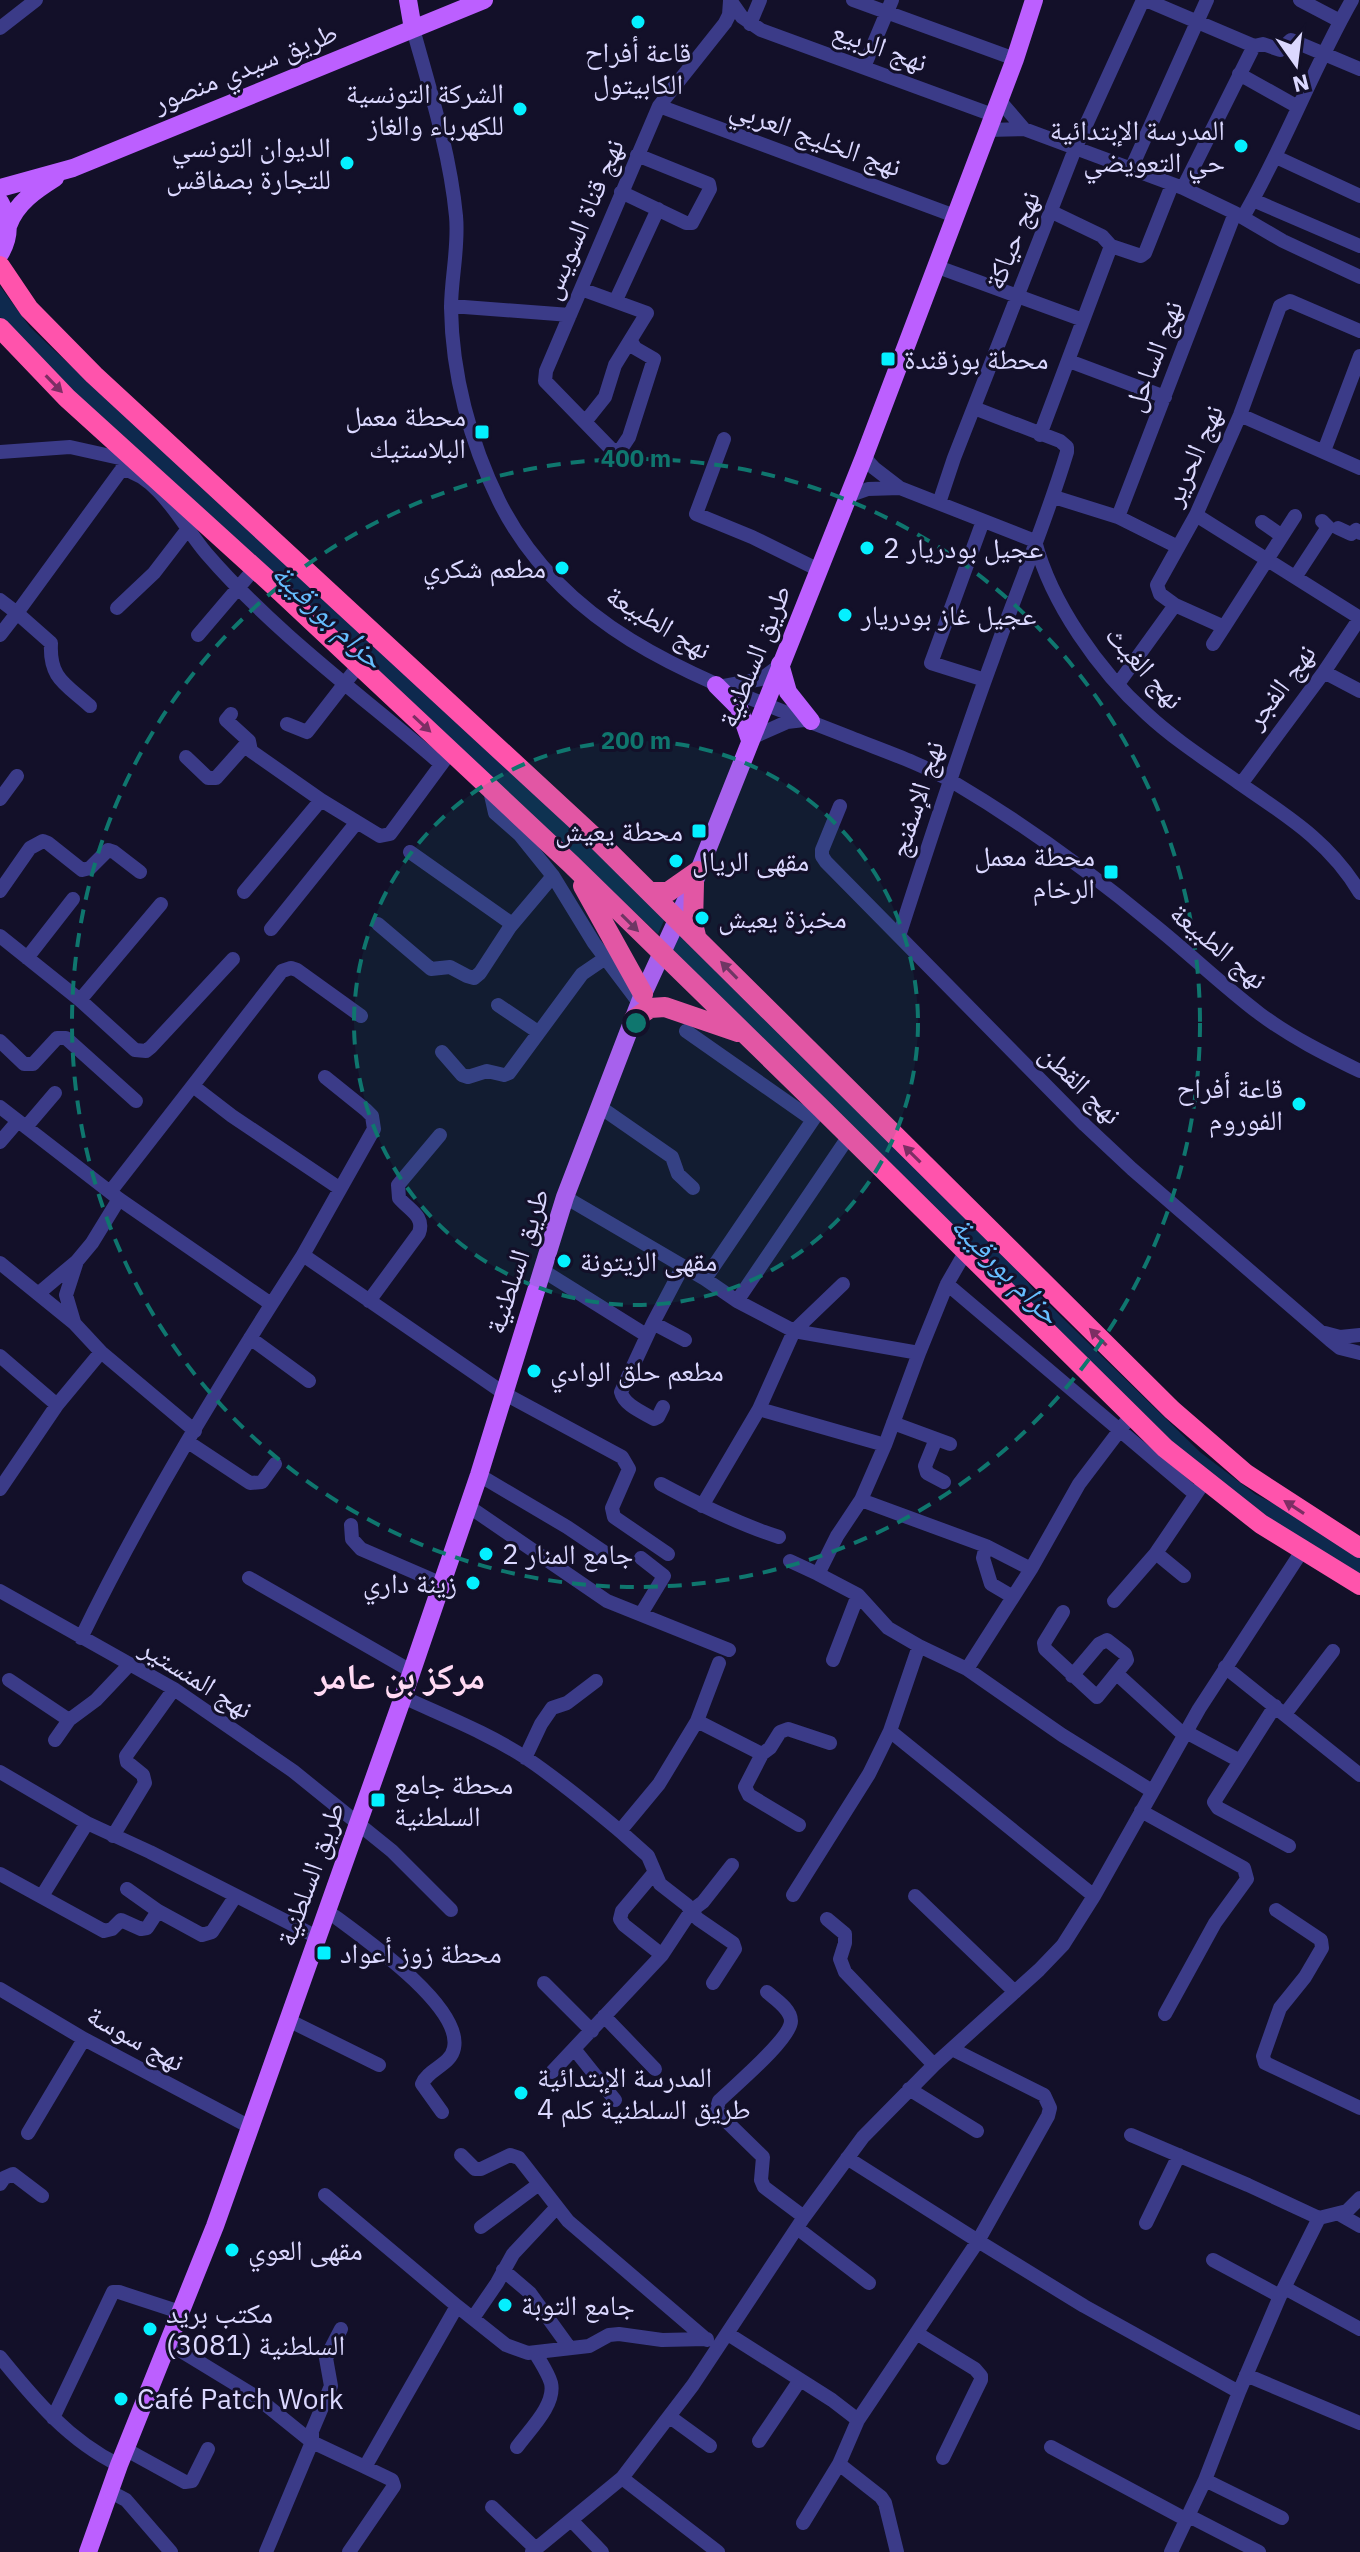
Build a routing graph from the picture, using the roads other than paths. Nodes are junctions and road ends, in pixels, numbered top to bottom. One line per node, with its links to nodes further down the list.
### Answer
1 (36, 0): 16 (street)
2 (408, 0): 17 (main road)
3 (484, 0): 17 (main road, طريق سيدي منصور)
4 (760, 0): 15 (street)
5 (853, 0): 12 (street)
6 (1034, 0): 20 (main road, طريق السلطنية)
7 (1145, 0): 14 (street); 28 (street, نهج حياكة)
8 (1207, 0): 14 (street)
9 (1300, 0): 13 (street)
10 (1352, 0): 13 (street, نهج الساحل)
11 (730, 1): 15 (street); 24 (street, نهج قناة السويس)
12 (890, 6): 20 (street); 21 (street)
13 (1340, 21): 19 (street, نهج الساحل)
14 (1198, 22): 18 (street); 32 (street)
15 (750, 24): 21 (street, نهج الربيع)
16 (0, 28)
17 (413, 29): 31 (main road, طريق سيدي منصور); 53 (street, نهج الطبيعة)
18 (1254, 46): 19 (street); 23 (street)
19 (1326, 54): 22 (street); 25 (street, نهج الساحل)
20 (1015, 59): 26 (main road, طريق السلطنية)
21 (864, 67): 26 (street, نهج الربيع)
22 (1360, 69)
23 (1239, 74): 25 (street); 33 (street)
24 (659, 106): 29 (street, نهج قناة السويس); 42 (street, نهج الخليج العربي)
25 (1298, 107): 30 (street, نهج الساحل)
26 (993, 115): 27 (street); 27 (street); 42 (main road, طريق السلطنية)
27 (1024, 129): 28 (street)
28 (1075, 149): 32 (street); 40 (street, نهج حياكة)
29 (637, 155): 35 (street, نهج قناة السويس); 39 (street)
30 (1276, 157): 36 (street); 37 (street, نهج الساحل)
31 (73, 168): 34 (main road, طريق سيدي منصور); 43 (main road, طريق سيدي منصور)
32 (1131, 169): 33 (street)
33 (1178, 187): 41 (street); 44 (street)
34 (0, 188)
35 (621, 192): 39 (street); 50 (street, نهج قناة السويس)
36 (1360, 196)
37 (1253, 200): 41 (street, نهج الساحل); 45 (street)
38 (0, 202): 43 (main road)
39 (658, 209): 52 (street)
40 (1052, 212): 44 (street); 51 (street, نهج حياكة)
41 (1239, 215): 49 (street); 61 (street, نهج الساحل)
42 (955, 216): 48 (main road, طريق السلطنية)
43 (8, 226): 46 (main road)
44 (1111, 246): 55 (street)
45 (1360, 246)
46 (0, 254)
47 (0, 266): 135 (highway)
48 (935, 266): 51 (street); 69 (main road, طريق السلطنية)
49 (1360, 277)
50 (581, 289): 52 (street); 54 (street, نهج قناة السويس)
51 (1018, 295): 55 (street); 62 (street, نهج حياكة)
52 (616, 300): 58 (street)
53 (451, 306): 54 (street); 108 (street, نهج الطبيعة)
54 (570, 315): 64 (street, نهج قناة السويس)
55 (1083, 320): 60 (street)
56 (0, 328): 70 (highway, one-way to 70)
57 (1360, 331): 63 (street, نهج الحرير)
58 (631, 341): 64 (street); 64 (street, نهج قناة السويس)
59 (1360, 356): 67 (street)
60 (1069, 361): 61 (street); 65 (street)
61 (1165, 397): 78 (street, نهج الساحل)
62 (974, 408): 65 (street); 75 (street, نهج حياكة)
63 (1240, 415): 67 (street); 76 (street, نهج الحرير)
64 (585, 422)
65 (1040, 435): 74 (street, نهج الإسفنج)
66 (724, 439): 90 (street)
67 (1324, 451): 71 (street)
68 (0, 452): 70 (street)
69 (864, 457): 72 (street); 73 (main road, طريق السلطنية)
70 (125, 461): 83 (street); 89 (highway); 96 (street)
71 (1360, 468)
72 (900, 488): 73 (street); 75 (street)
73 (848, 496): 90 (main road, طريق السلطنية)
74 (1054, 497): 78 (street); 86 (street, نهج الإسفنج)
75 (939, 503): 79 (street)
76 (1196, 515): 87 (street, نهج الحرير); 88 (street)
77 (1295, 516): 85 (street)
78 (1118, 517): 87 (street)
79 (983, 521): 86 (street); 105 (street)
80 (1322, 521): 91 (street)
81 (1262, 522): 85 (street)
82 (1338, 528): 84 (street)
83 (187, 530): 92 (street); 95 (street)
84 (1360, 533)
85 (1282, 536): 88 (street)
86 (1035, 541): 105 (street, نهج الإسفنج); 107 (street, نهج الغيث)
87 (1178, 547): 94 (street, نهج الحرير)
88 (1267, 558): 91 (street); 98 (street)
89 (255, 568): 92 (street); 102 (highway)
90 (819, 570): 103 (main road, طريق السلطنية)
91 (1296, 576): 97 (street)
92 (237, 589): 100 (street); 106 (street)
93 (0, 600): 96 (street)
94 (1175, 605): 98 (street); 107 (street)
95 (117, 608)
96 (17, 613): 99 (street); 111 (street)
97 (1360, 618): 104 (street, نهج الفجر)
98 (1224, 627): 101 (street)
99 (0, 635)
100 (198, 635)
101 (1213, 644)
102 (359, 665): 106 (street); 118 (highway, one-way to 118)
103 (780, 665): 108 (street); 110 (main road, طريق السلطنية); 113 (main road)
104 (1324, 672): 109 (street); 121 (street, نهج الفجر)
105 (985, 680): 120 (street, نهج الإسفنج)
106 (345, 684): 114 (street); 118 (street)
107 (1118, 684): 121 (street, نهج الغيث)
108 (719, 686): 110 (street, نهج الطبيعة); 115 (main road)
109 (1360, 691)
110 (765, 704): 113 (street, نهج الطبيعة); 115 (main road, طريق السلطنية)
111 (90, 706)
112 (231, 714): 116 (street)
113 (809, 721): 115 (street); 120 (street, نهج الطبيعة)
114 (287, 724)
115 (751, 739): 131 (main road, طريق السلطنية)
116 (249, 741): 117 (street); 124 (street)
117 (186, 757)
118 (446, 758): 122 (highway); 126 (street)
119 (17, 776): 123 (street)
120 (949, 780): 145 (street, نهج الإسفنج); 159 (street, نهج الطبيعة)
121 (1241, 784): 136 (street, نهج الغيث)
122 (489, 786): 128 (highway); 130 (street)
123 (0, 799)
124 (321, 800): 126 (street); 134 (street)
125 (840, 806): 145 (street, نهج القطن)
126 (357, 822): 142 (street)
127 (410, 852): 141 (street)
128 (573, 866): 132 (street); 146 (highway, one-way to 146); 152 (highway)
129 (140, 872): 133 (street)
130 (553, 876): 132 (street); 141 (street)
131 (696, 877): 135 (highway); 139 (main road, طريق السلطنية); 144 (highway)
132 (562, 890): 149 (street)
133 (0, 891)
134 (244, 892)
135 (651, 892): 139 (highway)
136 (1360, 893)
137 (73, 899): 147 (street)
138 (161, 904): 150 (street)
139 (677, 917): 144 (highway); 146 (main road, طريق السلطنية)
140 (378, 924): 141 (street)
141 (512, 924)
142 (271, 929)
143 (0, 936): 147 (street)
144 (696, 936): 220 (highway, one-way to 144)
145 (899, 936): 191 (street, نهج القطن)
146 (661, 952): 152 (main road, طريق السلطنية); 156 (highway)
147 (27, 958): 150 (street)
148 (233, 959): 150 (street)
149 (604, 959): 152 (street); 155 (street)
150 (80, 1000)
151 (498, 1005): 155 (street)
152 (639, 1006): 156 (highway); 165 (main road, طريق السلطنية)
153 (361, 1016): 161 (street)
154 (686, 1031): 166 (street)
155 (538, 1032): 158 (street)
156 (746, 1034): 166 (highway)
157 (0, 1041): 163 (street)
158 (442, 1052)
159 (1360, 1071)
160 (325, 1077): 171 (street)
161 (193, 1086): 171 (street); 173 (street)
162 (55, 1093): 167 (street)
163 (136, 1101)
164 (0, 1107): 167 (street)
165 (600, 1107): 172 (street); 174 (main road, طريق السلطنية)
166 (817, 1114): 169 (highway); 181 (street)
167 (22, 1124): 170 (street); 173 (street)
168 (440, 1135): 185 (street)
169 (849, 1136): 175 (highway); 186 (street)
170 (0, 1142)
171 (339, 1188): 176 (street)
172 (693, 1188)
173 (115, 1196): 177 (street); 187 (street)
174 (565, 1197): 179 (street); 180 (main road, طريق السلطنية)
175 (966, 1251): 183 (street); 205 (highway)
176 (303, 1255): 185 (street); 187 (street)
177 (77, 1261): 184 (street); 188 (street)
178 (1, 1267): 184 (street)
179 (682, 1268): 181 (street); 189 (street)
180 (542, 1270): 189 (street); 200 (main road, طريق السلطنية)
181 (705, 1279): 186 (street)
182 (843, 1284): 190 (street)
183 (947, 1284): 196 (street); 205 (street)
184 (39, 1293): 188 (street)
185 (369, 1301): 200 (street)
186 (737, 1301): 190 (street)
187 (271, 1304): 193 (street)
188 (74, 1323): 195 (street)
189 (650, 1329): 194 (street); 202 (street)
190 (794, 1331): 196 (street); 203 (street)
191 (1321, 1332): 192 (street); 197 (street, نهج القطن)
192 (1360, 1335)
193 (250, 1338): 199 (street); 206 (street)
194 (685, 1340)
195 (101, 1352): 201 (street); 206 (street)
196 (919, 1353): 204 (street)
197 (1360, 1353)
198 (0, 1356): 201 (street)
199 (309, 1381)
200 (505, 1394): 209 (main road, طريق السلطنية); 224 (street)
201 (57, 1405): 213 (street)
202 (663, 1407)
203 (759, 1409): 207 (street); 216 (street)
204 (893, 1423): 207 (street); 210 (street)
205 (1126, 1423): 212 (highway); 227 (street)
206 (192, 1436): 208 (street); 239 (street)
207 (885, 1445): 214 (street)
208 (275, 1464)
209 (479, 1475): 215 (main road, طريق السلطنية); 222 (street)
210 (944, 1482)
211 (661, 1484): 216 (street)
212 (1200, 1488): 221 (highway); 223 (street)
213 (0, 1489)
214 (861, 1500): 219 (street); 228 (street)
215 (468, 1506): 231 (main road, طريق السلطنية); 238 (street)
216 (702, 1506): 218 (street)
217 (351, 1525): 231 (street)
218 (779, 1537)
219 (986, 1546): 227 (street); 235 (street)
220 (1360, 1548)
221 (1302, 1551): 232 (highway); 246 (street)
222 (604, 1552)
223 (1156, 1553): 229 (street); 236 (street)
224 (668, 1554)
225 (641, 1558): 238 (street)
226 (790, 1561): 228 (street)
227 (1031, 1569): 235 (street)
228 (818, 1574): 233 (street)
229 (1184, 1576)
230 (249, 1578): 248 (street)
231 (442, 1584): 248 (main road, طريق السلطنية)
232 (1360, 1585)
233 (858, 1595): 240 (street); 243 (street)
234 (2, 1597): 239 (street, نهج المنستير)
235 (1013, 1597): 247 (street)
236 (1114, 1601)
237 (1063, 1612): 250 (street)
238 (641, 1614): 241 (street)
239 (81, 1638): 245 (street, نهج المنستير)
240 (919, 1646): 247 (street); 258 (street)
241 (729, 1650)
242 (1333, 1651): 255 (street)
243 (833, 1660)
244 (719, 1663): 257 (street)
245 (130, 1664): 253 (street, نهج المنستير); 256 (street)
246 (1225, 1667): 255 (street); 259 (street)
247 (967, 1669): 267 (street)
248 (411, 1671): 254 (main road, طريق السلطنية)
249 (1117, 1674): 250 (street); 250 (street); 259 (street)
250 (1072, 1676)
251 (9, 1680): 256 (street)
252 (596, 1681): 263 (street)
253 (174, 1689): 269 (street, نهج المنستير); 273 (street)
254 (403, 1697): 263 (street); 269 (main road, طريق السلطنية)
255 (1280, 1710): 264 (street); 266 (street)
256 (69, 1720): 260 (street)
257 (697, 1721): 262 (street); 272 (street)
258 (890, 1731): 279 (street); 282 (street)
259 (1185, 1734): 264 (street); 267 (street)
260 (55, 1740)
261 (830, 1743): 262 (street)
262 (762, 1754): 271 (street)
263 (525, 1758): 272 (street)
264 (1240, 1761): 274 (street)
265 (0, 1772): 270 (street)
266 (1360, 1775)
267 (1152, 1791): 268 (street)
268 (1141, 1811): 282 (street); 297 (street)
269 (358, 1822): 284 (main road, طريق السلطنية); 285 (street, نهج المنستير)
270 (87, 1823): 273 (street); 280 (street)
271 (799, 1825)
272 (620, 1831): 276 (street)
273 (113, 1836): 283 (street)
274 (1289, 1846)
275 (732, 1865): 288 (street)
276 (654, 1873): 288 (street); 291 (street)
277 (0, 1874): 280 (street)
278 (127, 1889): 287 (street)
279 (793, 1895)
280 (42, 1896): 287 (street)
281 (915, 1896): 296 (street)
282 (1094, 1896): 296 (street)
283 (235, 1897): 287 (street); 290 (street)
284 (326, 1910): 290 (main road, طريق السلطنية); 311 (street)
285 (451, 1910)
286 (1276, 1910): 310 (street)
287 (158, 1911)
288 (691, 1911): 291 (street); 293 (street)
289 (827, 1919): 305 (street)
290 (317, 1937): 299 (main road, طريق السلطنية)
291 (662, 1955): 298 (street)
292 (544, 1983): 300 (street)
293 (713, 1983)
294 (0, 1989): 301 (street, نهج سوسة)
295 (767, 1992): 327 (street)
296 (1015, 1992): 302 (street)
297 (1165, 2014)
298 (604, 2016): 300 (street); 306 (street)
299 (288, 2020): 304 (street); 312 (main road, طريق السلطنية)
300 (592, 2031): 303 (street)
301 (84, 2039): 312 (street, نهج سوسة); 314 (street)
302 (952, 2049): 305 (street); 331 (street)
303 (575, 2050): 307 (street); 309 (street)
304 (379, 2065)
305 (934, 2065): 308 (street)
306 (655, 2069)
307 (552, 2072)
308 (909, 2089): 313 (street); 318 (street)
309 (615, 2100)
310 (1360, 2108)
311 (442, 2112)
312 (250, 2127): 337 (main road, طريق السلطنية)
313 (977, 2131)
314 (28, 2133)
315 (1131, 2135): 317 (street)
316 (461, 2155): 320 (street)
317 (1179, 2155): 326 (street); 328 (street)
318 (847, 2158): 327 (street); 331 (street)
319 (0, 2184): 322 (street)
320 (539, 2184): 324 (street); 330 (street)
321 (325, 2195): 336 (street)
322 (42, 2196)
323 (1360, 2198): 325 (street)
324 (557, 2207): 333 (street); 344 (street)
325 (1339, 2214): 326 (street); 329 (street)
326 (1319, 2218): 335 (street)
327 (800, 2223): 334 (street); 341 (street)
328 (1146, 2223)
329 (1360, 2226)
330 (481, 2227)
331 (978, 2241): 342 (street); 350 (street)
332 (1213, 2260): 335 (street)
333 (503, 2270): 338 (street); 345 (street)
334 (869, 2283)
335 (1283, 2292): 340 (street); 348 (street)
336 (457, 2306): 338 (street); 364 (street)
337 (180, 2312): 343 (main road, طريق السلطنية); 352 (street)
338 (473, 2318): 346 (street)
339 (341, 2329): 356 (street)
340 (1360, 2329)
341 (728, 2334): 344 (street); 349 (street)
342 (918, 2334): 353 (street); 362 (street)
343 (168, 2343): 356 (street); 361 (main road, طريق السلطنية)
344 (712, 2344): 345 (street); 351 (street)
345 (569, 2347): 346 (street)
346 (536, 2354): 358 (street)
347 (0, 2357): 352 (street)
348 (1246, 2375): 350 (street); 354 (street)
349 (800, 2380): 353 (street); 355 (street)
350 (1239, 2392): 366 (street)
351 (670, 2417): 357 (street); 365 (street)
352 (53, 2418): 361 (street)
353 (858, 2420): 363 (street)
354 (1360, 2423)
355 (759, 2441)
356 (312, 2442): 364 (street); 376 (street)
357 (710, 2446)
358 (517, 2447)
359 (1051, 2447): 369 (street)
360 (208, 2449): 361 (street)
361 (122, 2457): 367 (main road, طريق السلطنية)
362 (943, 2458)
363 (839, 2464): 372 (street); 380 (street)
364 (365, 2467): 377 (street)
365 (622, 2478): 371 (street); 379 (street)
366 (1205, 2480): 369 (street); 370 (street)
367 (109, 2491): 374 (main road, طريق السلطنية); 375 (street)
368 (492, 2507): 373 (street)
369 (1188, 2518): 381 (street); 382 (street)
370 (1282, 2518)
371 (571, 2520): 373 (street); 378 (street)
372 (803, 2523)
373 (534, 2550)
374 (88, 2552)
375 (171, 2552)
376 (266, 2552)
377 (349, 2552)
378 (602, 2552)
379 (718, 2552)
380 (897, 2552)
381 (1171, 2552)
382 (1259, 2552)

